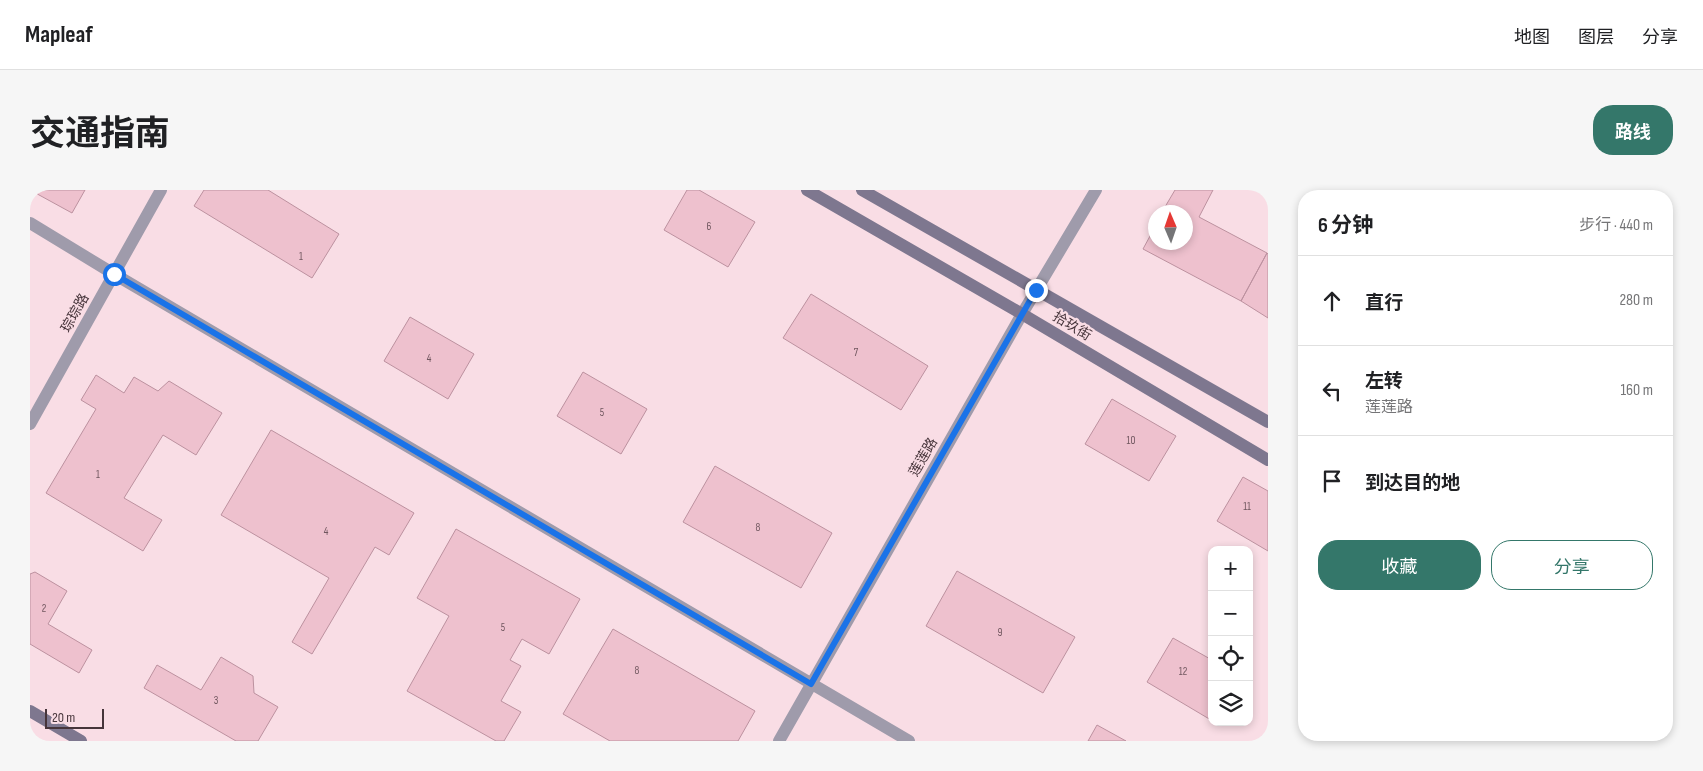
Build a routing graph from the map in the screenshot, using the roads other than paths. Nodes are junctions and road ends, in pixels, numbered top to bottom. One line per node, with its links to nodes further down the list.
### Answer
1 (161, 190): 6 (street, 琮琮路)
2 (807, 190): 8 (main road, 拾玖街)
3 (862, 190): 7 (main road, 拾玖街)
4 (1096, 190): 7 (street, 莲莲路)
5 (30, 223): 6 (street)
6 (114, 274): 10 (street, 琮琮路); 12 (street)
7 (1036, 290): 8 (street, 莲莲路); 9 (main road, 拾玖街)
8 (1022, 314): 11 (main road, 拾玖街); 12 (street, 莲莲路)
9 (1268, 422)
10 (30, 424)
11 (1268, 460)
12 (811, 684): 15 (street, 莲莲路); 16 (street)
13 (30, 711): 14 (main road)
14 (82, 741)
15 (779, 741)
16 (909, 741)

